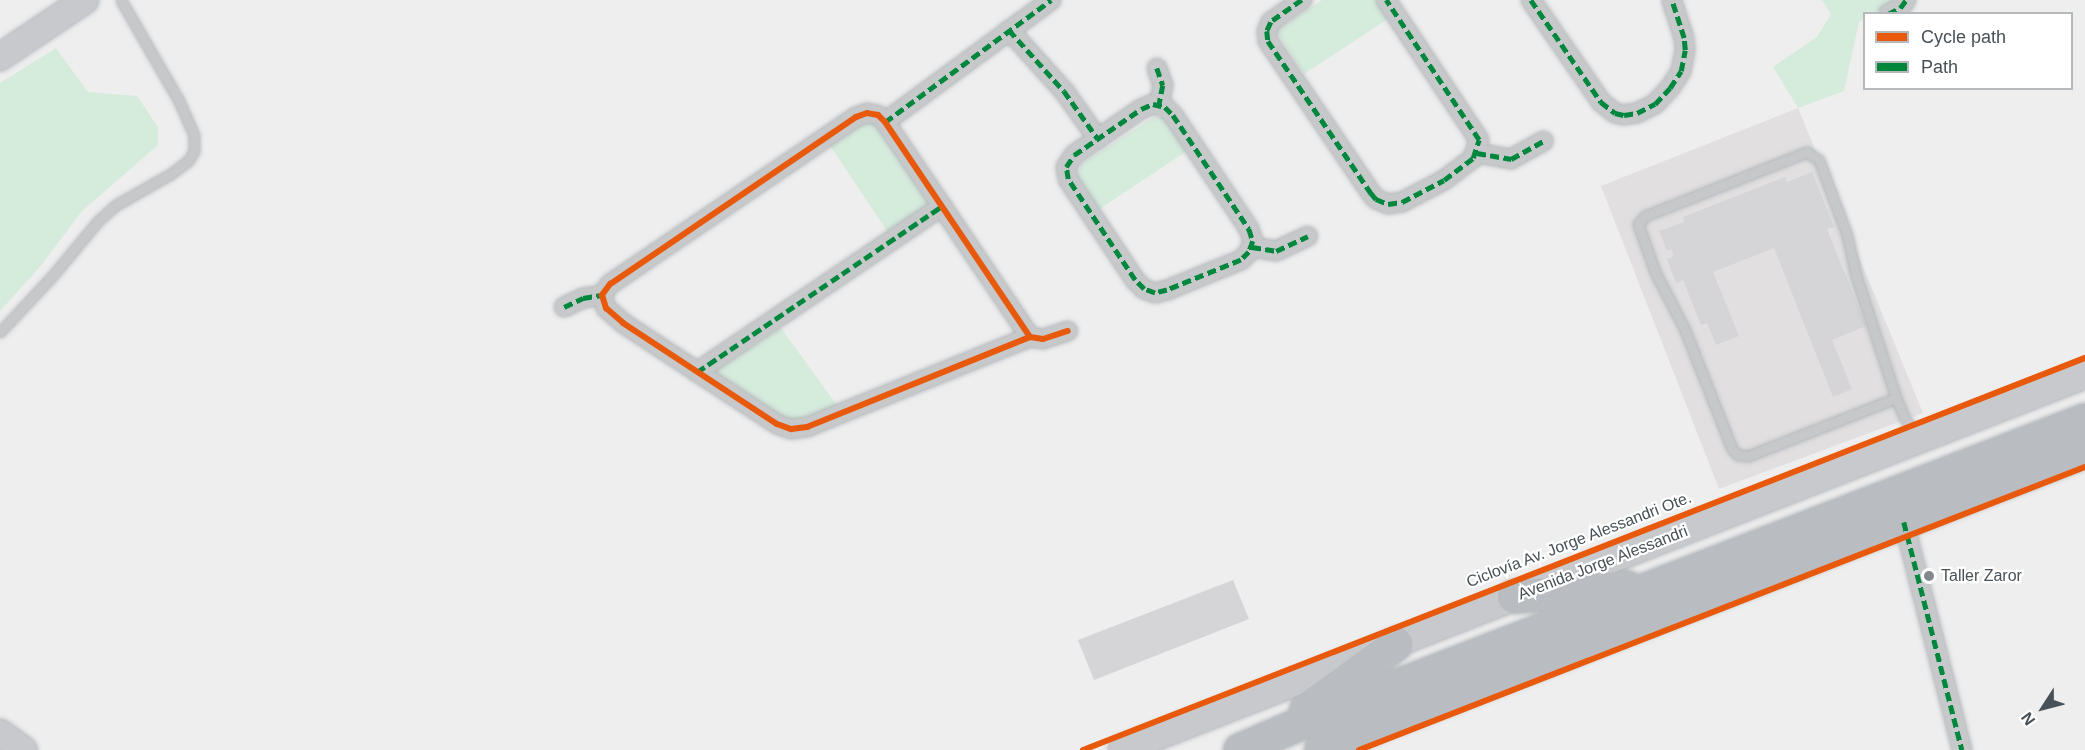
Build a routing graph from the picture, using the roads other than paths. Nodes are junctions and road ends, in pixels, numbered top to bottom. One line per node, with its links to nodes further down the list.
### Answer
1 (85, 0): 11 (street)
2 (121, 0): 24 (lane)
3 (1051, 0): 10 (street)
4 (1302, 0): 17 (street)
5 (1386, 0): 17 (street)
6 (1532, 0): 7 (street)
7 (1672, 0)
8 (1906, 0): 9 (street)
9 (1892, 12)
10 (1009, 30): 14 (street); 15 (street)
11 (0, 57)
12 (1157, 68): 13 (street)
13 (1159, 105): 15 (street); 20 (street)
14 (885, 122): 18 (street); 21 (street)
15 (1098, 139): 20 (street)
16 (1543, 141): 17 (street)
17 (1477, 153)
18 (942, 206): 25 (street); 26 (street)
19 (1308, 236): 20 (street)
20 (1252, 247)
21 (602, 295): 22 (street); 26 (street)
22 (564, 307)
23 (1068, 331): 25 (street)
24 (0, 332)
25 (1030, 337): 26 (street)
26 (697, 372)
27 (2085, 375): 30 (street, Avenida Jorge Alessandri)
28 (1896, 398): 28 (lane); 30 (lane)
29 (2085, 420): 33 (highway)
30 (1922, 440): 34 (street, Avenida Jorge Alessandri)
31 (2085, 451): 32 (highway)
32 (1904, 522): 40 (highway); 41 (street)
33 (1664, 584): 34 (highway); 37 (highway)
34 (1514, 597): 35 (street, Avenida Jorge Alessandri)
35 (1397, 644): 37 (highway); 39 (street, Avenida Jorge Alessandri)
36 (0, 734): 38 (street)
37 (1254, 744)
38 (23, 750)
39 (1122, 750)
40 (1321, 750)
41 (1962, 750)

